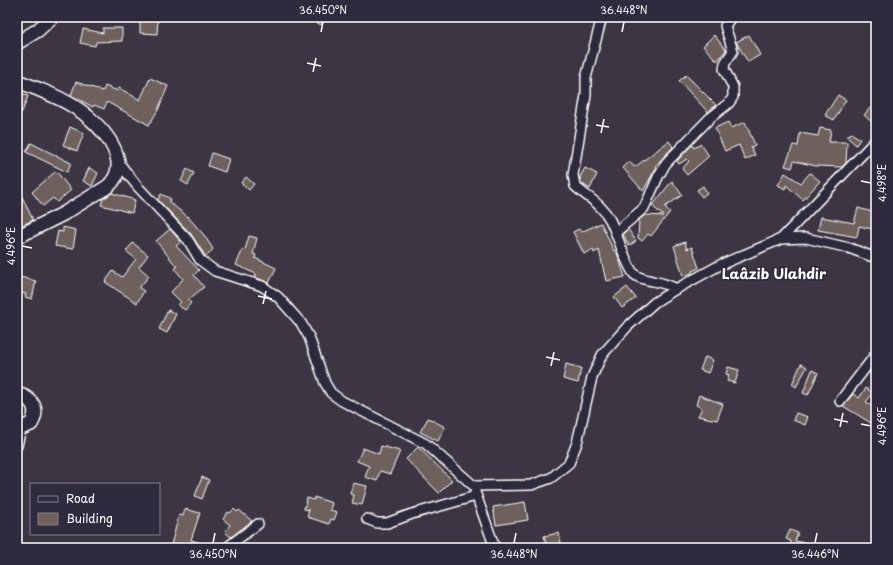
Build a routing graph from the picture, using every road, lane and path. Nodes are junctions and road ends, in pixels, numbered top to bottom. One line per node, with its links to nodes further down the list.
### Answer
1 (52, 17): 4 (main road)
2 (602, 17): 8 (street)
3 (731, 17): 8 (street)
4 (17, 43)
5 (17, 81): 7 (main road)
6 (876, 140): 10 (street)
7 (119, 163): 9 (main road); 18 (street)
8 (616, 232): 12 (street)
9 (17, 236)
10 (781, 239): 11 (street); 12 (street)
11 (876, 258)
12 (676, 289): 18 (street)
13 (876, 354): 15 (street)
14 (17, 394): 16 (main road)
15 (840, 401)
16 (19, 428): 17 (street)
17 (17, 446)
18 (474, 486): 19 (street)
19 (476, 496): 20 (street); 23 (street)
20 (367, 519)
21 (258, 524): 22 (street)
22 (226, 548)
23 (495, 548)

